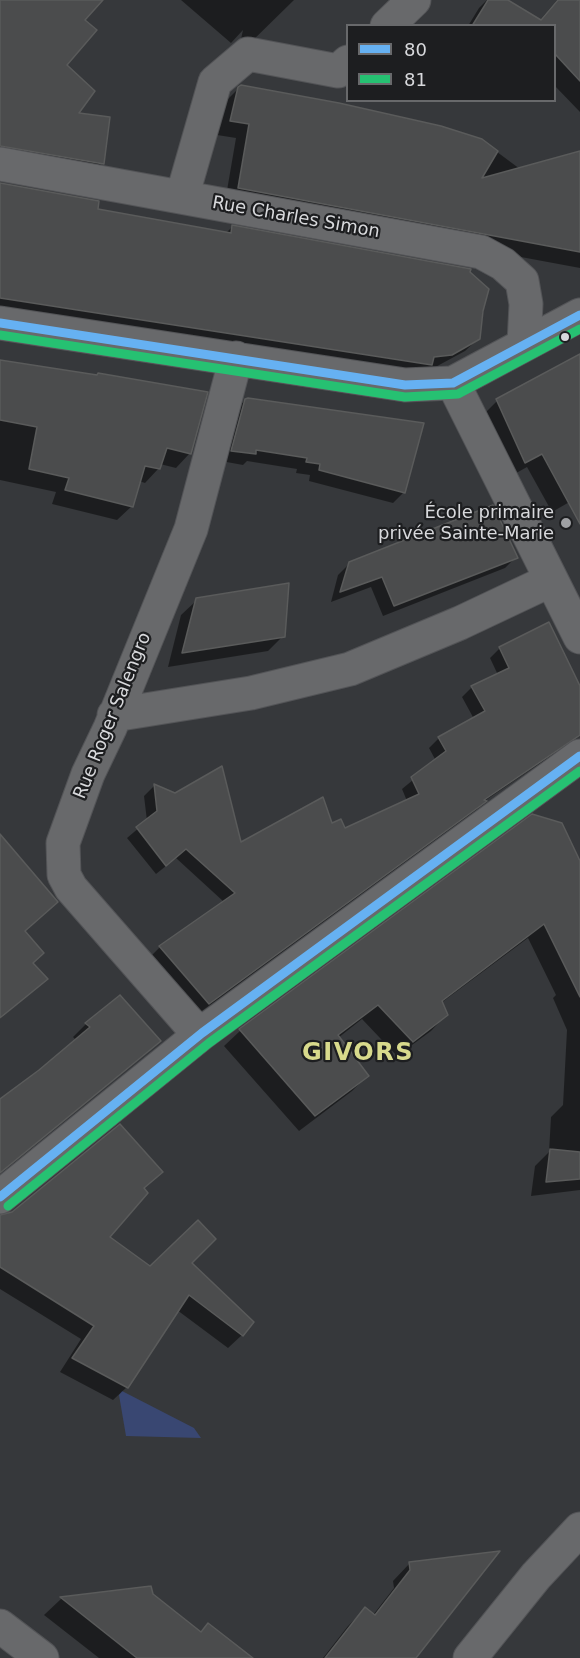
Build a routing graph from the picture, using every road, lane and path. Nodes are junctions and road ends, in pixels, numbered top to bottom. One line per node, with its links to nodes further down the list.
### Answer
1 (414, 0): 2 (street)
2 (389, 24)
3 (346, 64): 5 (street)
4 (0, 164): 5 (street, Rue Charles Simon)
5 (182, 198): 8 (street, Rue Charles Simon)
6 (580, 315): 8 (street)
7 (0, 323): 9 (street)
8 (524, 344): 10 (street)
9 (236, 358): 10 (street); 13 (street, Rue Roger Salengro)
10 (453, 383): 11 (street)
11 (551, 580): 12 (street); 13 (street)
12 (580, 637)
13 (114, 715): 15 (street, Rue Roger Salengro)
14 (580, 756): 15 (street)
15 (202, 1033): 16 (street)
16 (0, 1197)
17 (580, 1529): 20 (street)
18 (0, 1626): 19 (street)
19 (42, 1658)
20 (470, 1658)

